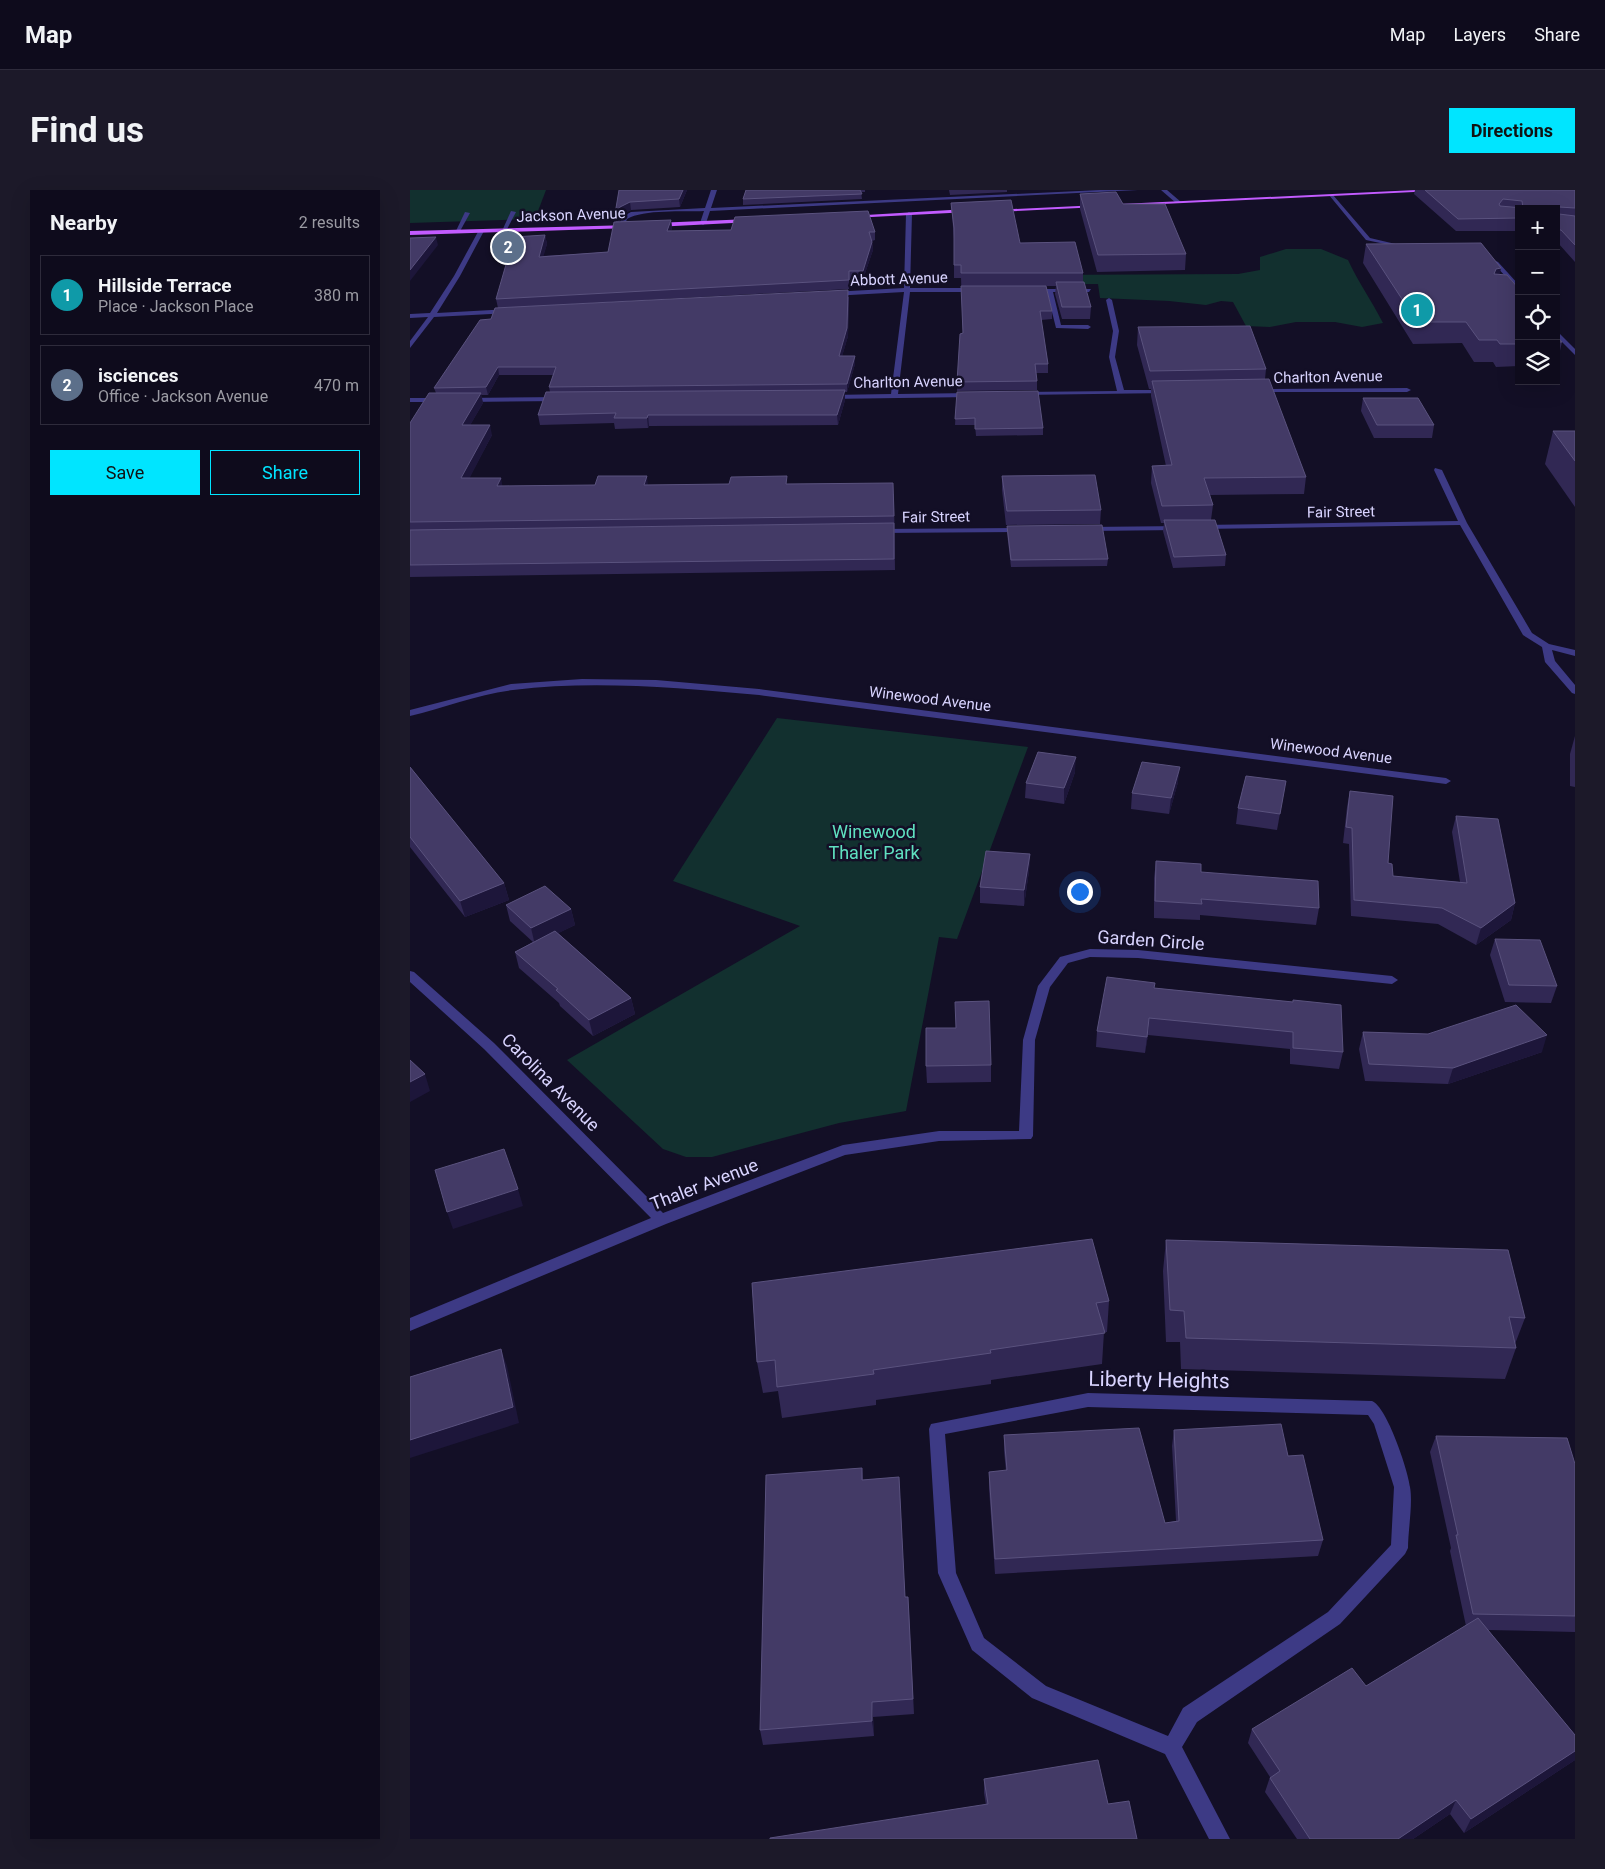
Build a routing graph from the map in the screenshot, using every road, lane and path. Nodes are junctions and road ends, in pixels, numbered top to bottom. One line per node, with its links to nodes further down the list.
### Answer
1 (714, 190): 9 (street)
2 (1135, 190): 7 (street)
3 (1164, 190): 8 (street)
4 (1452, 190): 6 (main road)
5 (917, 193): 7 (street)
6 (1331, 196): 8 (main road); 25 (street)
7 (926, 199): 9 (street)
8 (1178, 202): 10 (main road)
9 (707, 210): 17 (street); 19 (street)
10 (990, 210)
11 (970, 211): 14 (main road)
12 (513, 212): 21 (street)
13 (467, 213): 23 (street)
14 (909, 214): 15 (main road); 28 (street)
15 (841, 217)
16 (752, 221): 17 (main road, Jackson Avenue)
17 (703, 223): 18 (main road, Jackson Avenue)
18 (649, 225)
19 (622, 226): 20 (main road, Jackson Avenue); 21 (main road, Jackson Avenue)
20 (640, 226)
21 (504, 230): 22 (main road, Jackson Avenue)
22 (481, 231): 23 (main road, Jackson Avenue); 38 (street)
23 (457, 232): 24 (main road, Jackson Avenue)
24 (410, 233)
25 (1407, 248)
26 (1482, 258): 27 (street)
27 (1515, 285)
28 (907, 290): 29 (street, Abbott Avenue); 35 (street, Abbott Avenue); 50 (street)
29 (984, 290)
30 (1024, 290): 31 (street)
31 (1050, 290): 32 (street); 40 (street)
32 (1089, 290)
33 (1515, 291): 34 (street)
34 (1510, 292)
35 (827, 294)
36 (1109, 300): 47 (street)
37 (516, 311): 38 (street)
38 (433, 315): 39 (street); 42 (street)
39 (410, 316)
40 (1088, 327)
41 (1560, 336): 43 (street)
42 (410, 346)
43 (1575, 353)
44 (1407, 390): 45 (street, Charlton Avenue)
45 (1249, 391)
46 (1180, 392): 47 (street)
47 (1120, 393): 48 (street)
48 (1015, 394)
49 (978, 395): 50 (street, Charlton Avenue)
50 (894, 396): 51 (street, Charlton Avenue)
51 (825, 397)
52 (568, 399): 55 (street)
53 (410, 400): 54 (street)
54 (450, 400)
55 (459, 400)
56 (1438, 470): 57 (street)
57 (1463, 523): 58 (street, Fair Street); 61 (street)
58 (1077, 529)
59 (1027, 530): 60 (street, Fair Street)
60 (868, 532)
61 (1546, 646): 62 (street); 63 (street)
62 (1575, 653)
63 (1575, 691)
64 (410, 714): 65 (street, Winewood Avenue)
65 (1446, 781)
66 (410, 975): 69 (street, Carolina Avenue)
67 (1392, 980): 68 (street, Garden Circle)
68 (1026, 1136): 69 (street, Thaler Avenue)
69 (661, 1220): 70 (street, Thaler Avenue)
70 (410, 1325)
71 (1172, 1747): 71 (street, Liberty Heights); 72 (street)
72 (1220, 1839)

